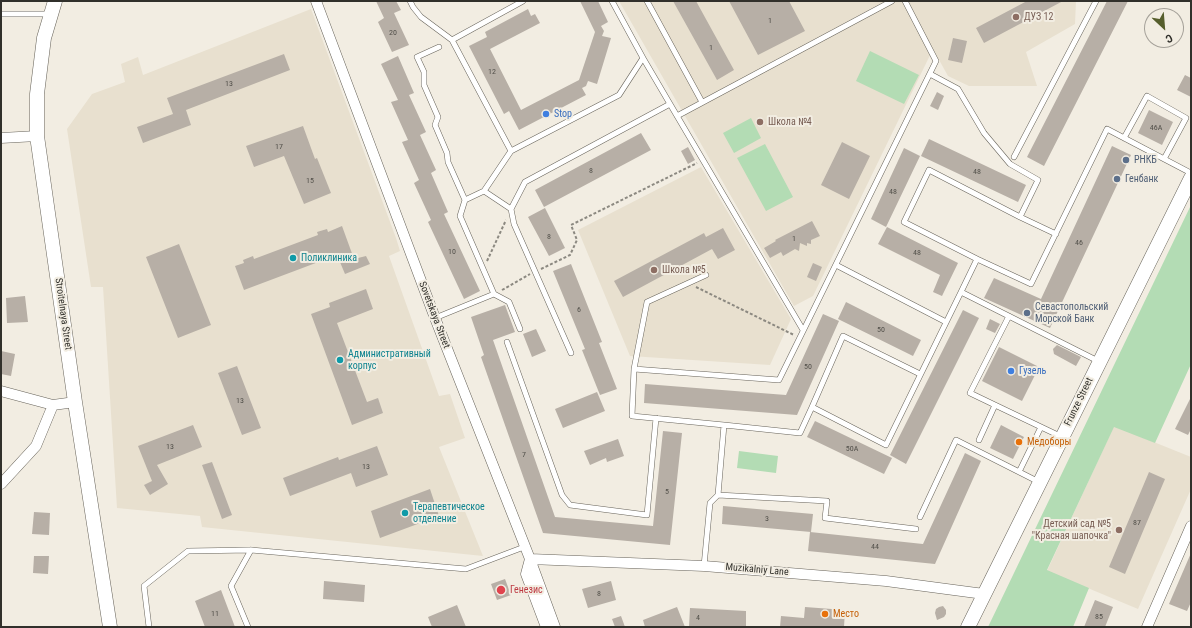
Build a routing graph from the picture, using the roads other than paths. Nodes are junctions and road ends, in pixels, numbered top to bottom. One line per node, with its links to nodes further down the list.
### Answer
1 (316, 1): 37 (street, Sovetskaya Street)
2 (410, 1): 11 (lane)
3 (523, 1): 11 (lane)
4 (612, 1): 13 (lane)
5 (647, 1): 15 (lane)
6 (892, 1): 15 (lane)
7 (905, 1): 14 (lane)
8 (1096, 1): 22 (lane)
9 (53, 8): 10 (lane); 18 (main road, Stroitelnaya Street)
10 (1, 14)
11 (452, 40): 21 (lane)
12 (440, 47): 27 (lane)
13 (643, 58): 16 (lane); 21 (lane)
14 (930, 74): 29 (lane); 32 (lane)
15 (702, 102): 17 (lane)
16 (670, 104): 17 (lane); 28 (lane)
17 (677, 116): 40 (lane)
18 (37, 136): 19 (street); 47 (main road, Stroitelnaya Street)
19 (1, 138)
20 (1124, 138): 23 (lane); 23 (lane); 30 (lane)
21 (511, 151): 26 (lane)
22 (1014, 157)
23 (1164, 159): 24 (lane)
24 (1191, 173)
25 (1191, 178): 43 (main road, Frunze Street)
26 (484, 191): 27 (lane); 28 (lane)
27 (465, 200): 35 (lane)
28 (511, 208): 42 (lane)
29 (1020, 217): 30 (lane); 31 (lane)
30 (1056, 234): 31 (lane)
31 (977, 259): 34 (lane)
32 (836, 265): 38 (lane); 40 (lane)
33 (706, 275): 44 (lane)
34 (961, 292): 36 (lane); 38 (lane)
35 (494, 294): 37 (lane); 39 (lane)
36 (1009, 316): 43 (lane); 50 (lane)
37 (436, 318): 63 (street, Sovetskaya Street)
38 (946, 322): 45 (lane)
39 (520, 329)
40 (803, 330): 44 (lane)
41 (507, 342): 51 (lane)
42 (572, 353)
43 (1099, 362): 54 (main road, Frunze Street)
44 (634, 369): 51 (lane)
45 (920, 374): 49 (lane); 49 (lane)
46 (1, 391): 48 (street)
47 (75, 402): 48 (street); 68 (main road, Stroitelnaya Street)
48 (53, 405): 58 (street)
49 (812, 406): 52 (lane)
50 (995, 406): 53 (lane); 55 (lane)
51 (656, 418): 52 (lane)
52 (724, 425): 59 (lane)
53 (1041, 427): 54 (lane); 56 (lane)
54 (1062, 437): 57 (main road, Frunze Street)
55 (979, 440)
56 (1019, 472): 57 (lane); 60 (lane)
57 (1040, 482): 67 (main road, Frunze Street)
58 (1, 484)
59 (718, 495): 62 (lane); 66 (lane)
60 (920, 517)
61 (1191, 526): 74 (street)
62 (916, 529)
63 (524, 548): 64 (lane); 65 (street, Sovetskaya Street)
64 (251, 550): 69 (lane); 70 (lane)
65 (530, 558): 66 (street, Muzikalniy Lane); 71 (street); 72 (street, Sovetskaya Street)
66 (704, 566): 67 (street, Muzikalniy Lane)
67 (984, 594): 73 (main road, Frunze Street)
68 (110, 627)
69 (149, 627)
70 (248, 627)
71 (546, 627)
72 (555, 627)
73 (968, 627)
74 (1147, 627)

